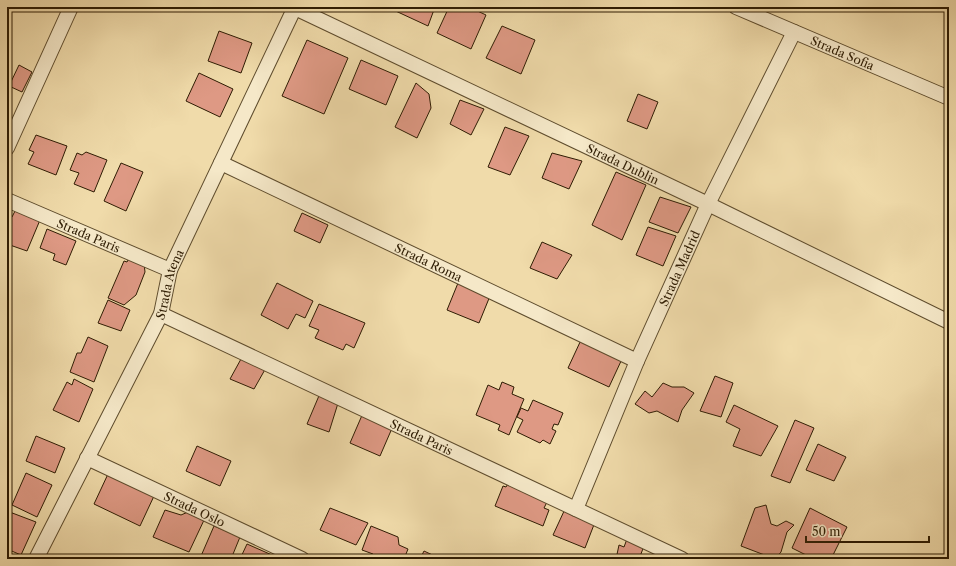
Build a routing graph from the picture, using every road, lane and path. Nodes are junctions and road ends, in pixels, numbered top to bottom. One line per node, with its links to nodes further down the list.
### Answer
1 (71, 7): 6 (street)
2 (736, 7): 4 (street, Strada Sofia)
3 (295, 8): 8 (street, Strada Atena); 10 (street, Strada Dublin)
4 (794, 32): 5 (street, Strada Sofia); 10 (street, Strada Madrid)
5 (949, 98)
6 (11, 124): 7 (street)
7 (7, 148)
8 (221, 162): 11 (street, Strada Atena); 14 (street, Strada Roma)
9 (7, 200): 11 (street, Strada Paris)
10 (708, 204): 13 (street, Strada Dublin); 14 (street, Strada Madrid)
11 (170, 270): 12 (street, Strada Atena)
12 (161, 314): 15 (street, Strada Atena); 16 (street, Strada Paris)
13 (949, 322)
14 (637, 361): 16 (street, Strada Madrid)
15 (87, 458): 17 (street, Strada Atena); 18 (street, Strada Oslo)
16 (576, 509): 19 (street, Strada Paris)
17 (36, 559)
18 (302, 559)
19 (682, 559)

